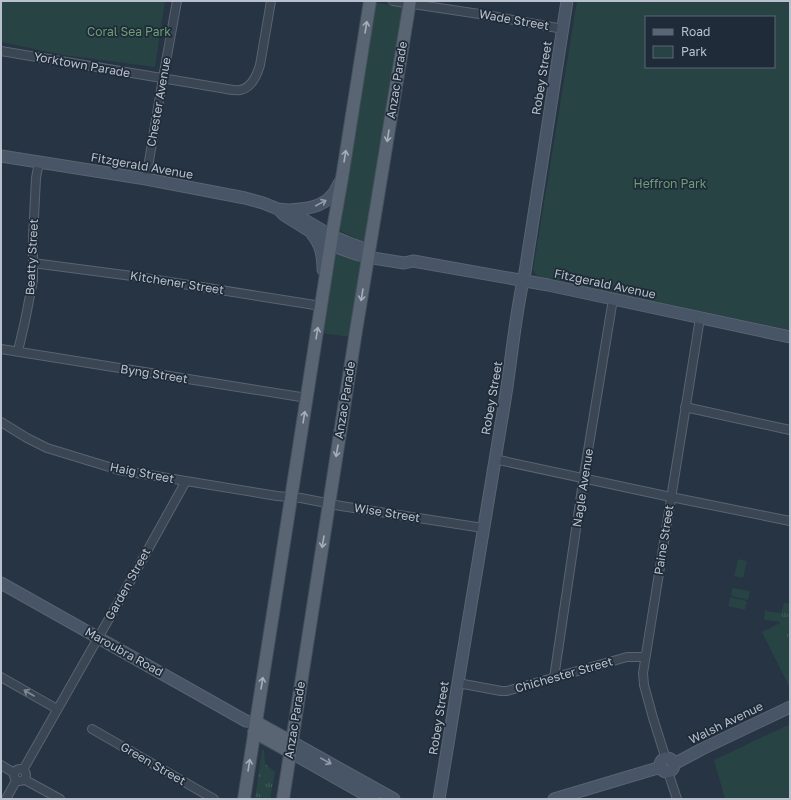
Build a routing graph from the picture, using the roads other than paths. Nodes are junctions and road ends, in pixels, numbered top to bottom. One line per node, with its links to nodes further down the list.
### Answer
1 (177, 1): 9 (street, Chester Avenue)
2 (270, 1): 9 (street, Yorktown Parade)
3 (370, 1): 12 (main road, one-way to 3)
4 (392, 1): 6 (street, Wade Street)
5 (567, 1): 7 (street, Robey Street)
6 (410, 2): 7 (street, Wade Street); 17 (main road, Anzac Parade, one-way to 17)
7 (563, 29): 19 (street, Robey Street)
8 (1, 51): 9 (street, Yorktown Parade)
9 (163, 78): 13 (street, Chester Avenue)
10 (1, 156): 11 (street, Fitzgerald Avenue)
11 (39, 162): 13 (street, Fitzgerald Avenue); 18 (street, Beatty Street)
12 (342, 178): 14 (street, one-way to 12); 16 (main road)
13 (146, 179): 14 (street, Fitzgerald Avenue)
14 (283, 209): 15 (street, Fitzgerald Avenue); 16 (street, Fitzgerald Avenue)
15 (311, 232): 16 (street, Fitzgerald Avenue); 21 (street)
16 (331, 240): 17 (street, Fitzgerald Avenue); 21 (main road)
17 (369, 253): 19 (street, Fitzgerald Avenue); 35 (main road, Anzac Parade, one-way to 35)
18 (33, 262): 21 (street, Kitchener Street); 25 (street, Beatty Street)
19 (523, 280): 20 (street, Fitzgerald Avenue); 30 (street, Robey Street)
20 (612, 299): 22 (street, Fitzgerald Avenue); 31 (street, Nagle Avenue)
21 (322, 301): 26 (main road, one-way to 21)
22 (700, 318): 23 (street, Fitzgerald Avenue); 27 (street, Paine Street)
23 (790, 337)
24 (1, 349): 25 (street, Byng Street)
25 (18, 351): 26 (street, Byng Street)
26 (307, 398): 33 (main road, one-way to 26)
27 (685, 407): 29 (street); 34 (street, Paine Street)
28 (1, 422): 32 (street, Haig Street)
29 (790, 430)
30 (494, 459): 31 (street); 37 (street, Robey Street)
31 (584, 479): 34 (street); 42 (street, Nagle Avenue)
32 (186, 481): 33 (street, Haig Street); 39 (street, Garden Street)
33 (291, 497): 35 (street, Wise Street); 46 (main road, one-way to 33)
34 (671, 497): 36 (street); 40 (street, Paine Street)
35 (330, 503): 37 (street, Wise Street); 48 (main road, Anzac Parade, one-way to 48)
36 (790, 521)
37 (483, 528): 43 (street, Robey Street)
38 (1, 583): 39 (street, Maroubra Road)
39 (98, 637): 45 (street, Garden Street); 46 (street, Maroubra Road)
40 (646, 657): 42 (street, Chichester Street); 49 (street, Paine Street)
41 (1, 677): 45 (street, one-way to 41)
42 (554, 678): 43 (street, Chichester Street)
43 (458, 684): 62 (street, Robey Street)
44 (790, 707): 49 (street, Walsh Avenue)
45 (57, 708): 51 (street, Garden Street)
46 (252, 725): 48 (main road, Maroubra Road); 58 (main road, one-way to 46)
47 (92, 729): 57 (street, Green Street)
48 (291, 747): 59 (main road, Anzac Parade); 60 (street, Maroubra Road); 61 (street, Maroubra Road, one-way to 61)
49 (667, 765): 63 (street, Walsh Avenue); 64 (street, Paine Street)
50 (1, 766): 52 (street)
51 (22, 770): 52 (street); 53 (street)
52 (14, 773): 54 (street)
53 (25, 779): 54 (street); 56 (street)
54 (16, 781): 55 (street)
55 (6, 799)
56 (60, 799)
57 (214, 799)
58 (244, 799)
59 (283, 799)
60 (373, 799)
61 (394, 799)
62 (440, 799)
63 (554, 799)
64 (677, 799)

